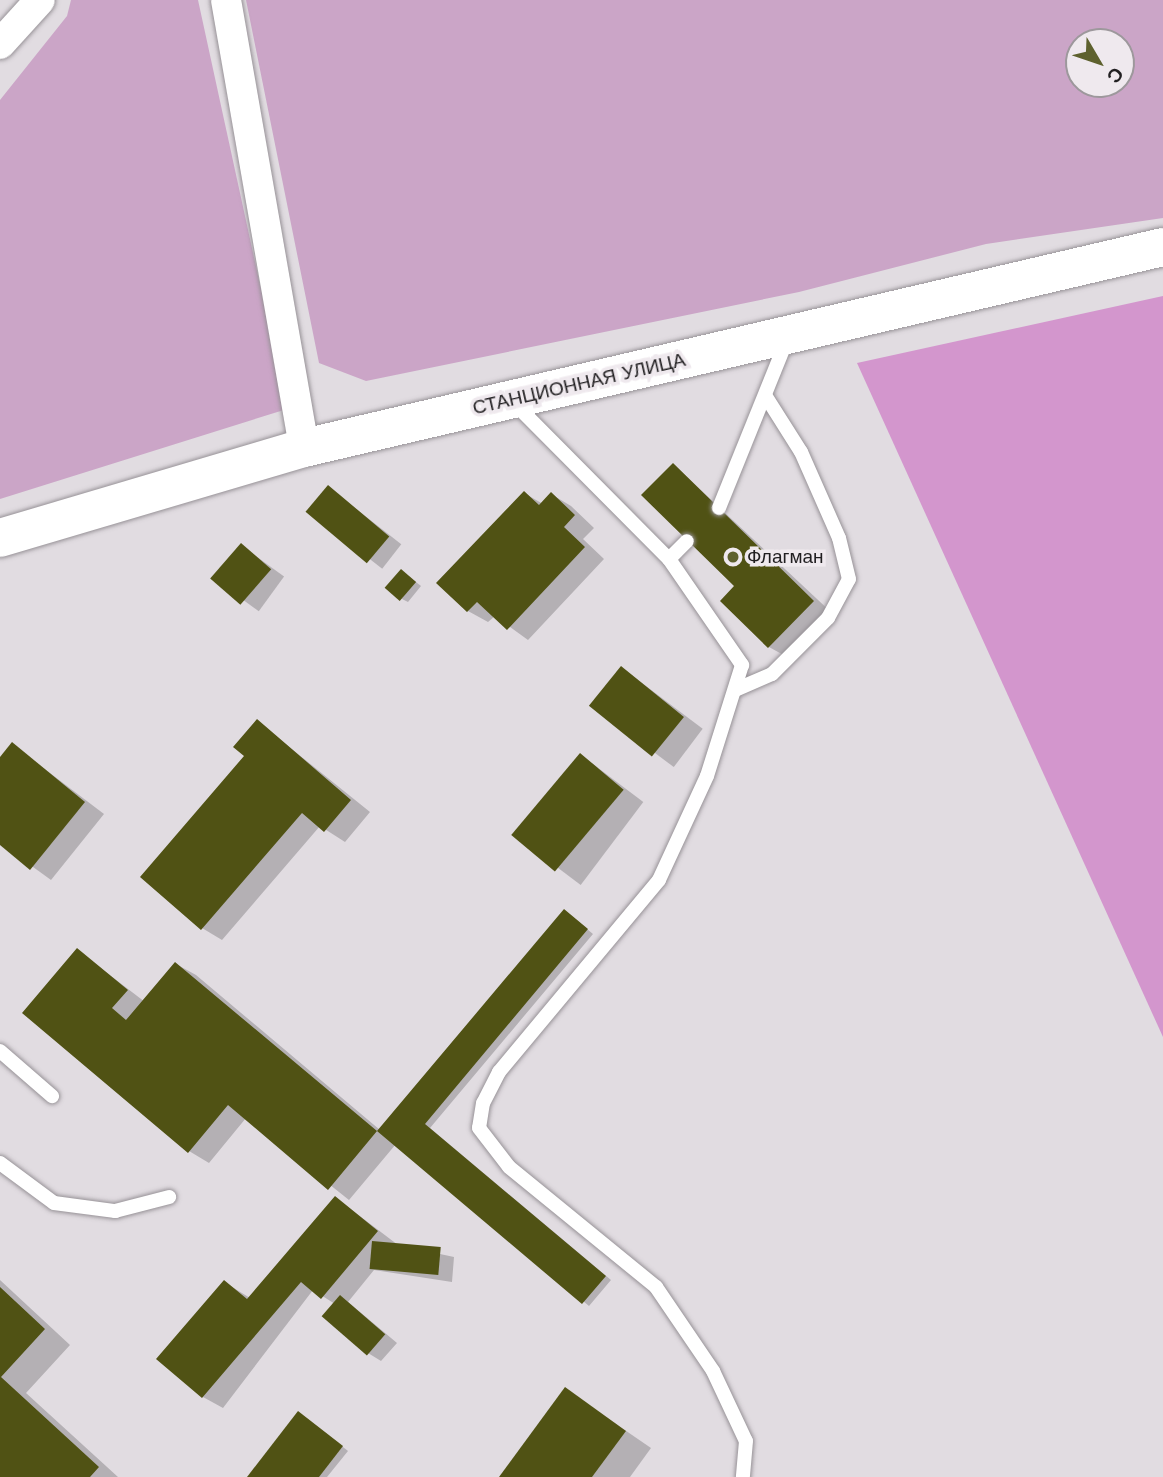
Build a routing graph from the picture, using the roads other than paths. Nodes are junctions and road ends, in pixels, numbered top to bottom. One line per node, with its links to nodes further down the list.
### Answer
1 (40, 0): 3 (street)
2 (226, 0): 8 (street)
3 (0, 44)
4 (1163, 247): 5 (main road, СТАНЦИОННАЯ УЛИЦА)
5 (789, 335): 6 (lane); 7 (main road, СТАНЦИОННАЯ УЛИЦА)
6 (765, 395): 9 (lane); 13 (lane)
7 (511, 400): 8 (main road, СТАНЦИОННАЯ УЛИЦА); 12 (lane)
8 (304, 448): 10 (main road, СТАНЦИОННАЯ УЛИЦА)
9 (719, 508)
10 (0, 538)
11 (687, 541): 12 (lane)
12 (669, 559): 13 (lane)
13 (735, 690): 18 (lane)
14 (0, 1051): 15 (lane)
15 (52, 1096)
16 (0, 1163): 17 (lane)
17 (169, 1197)
18 (743, 1477)

